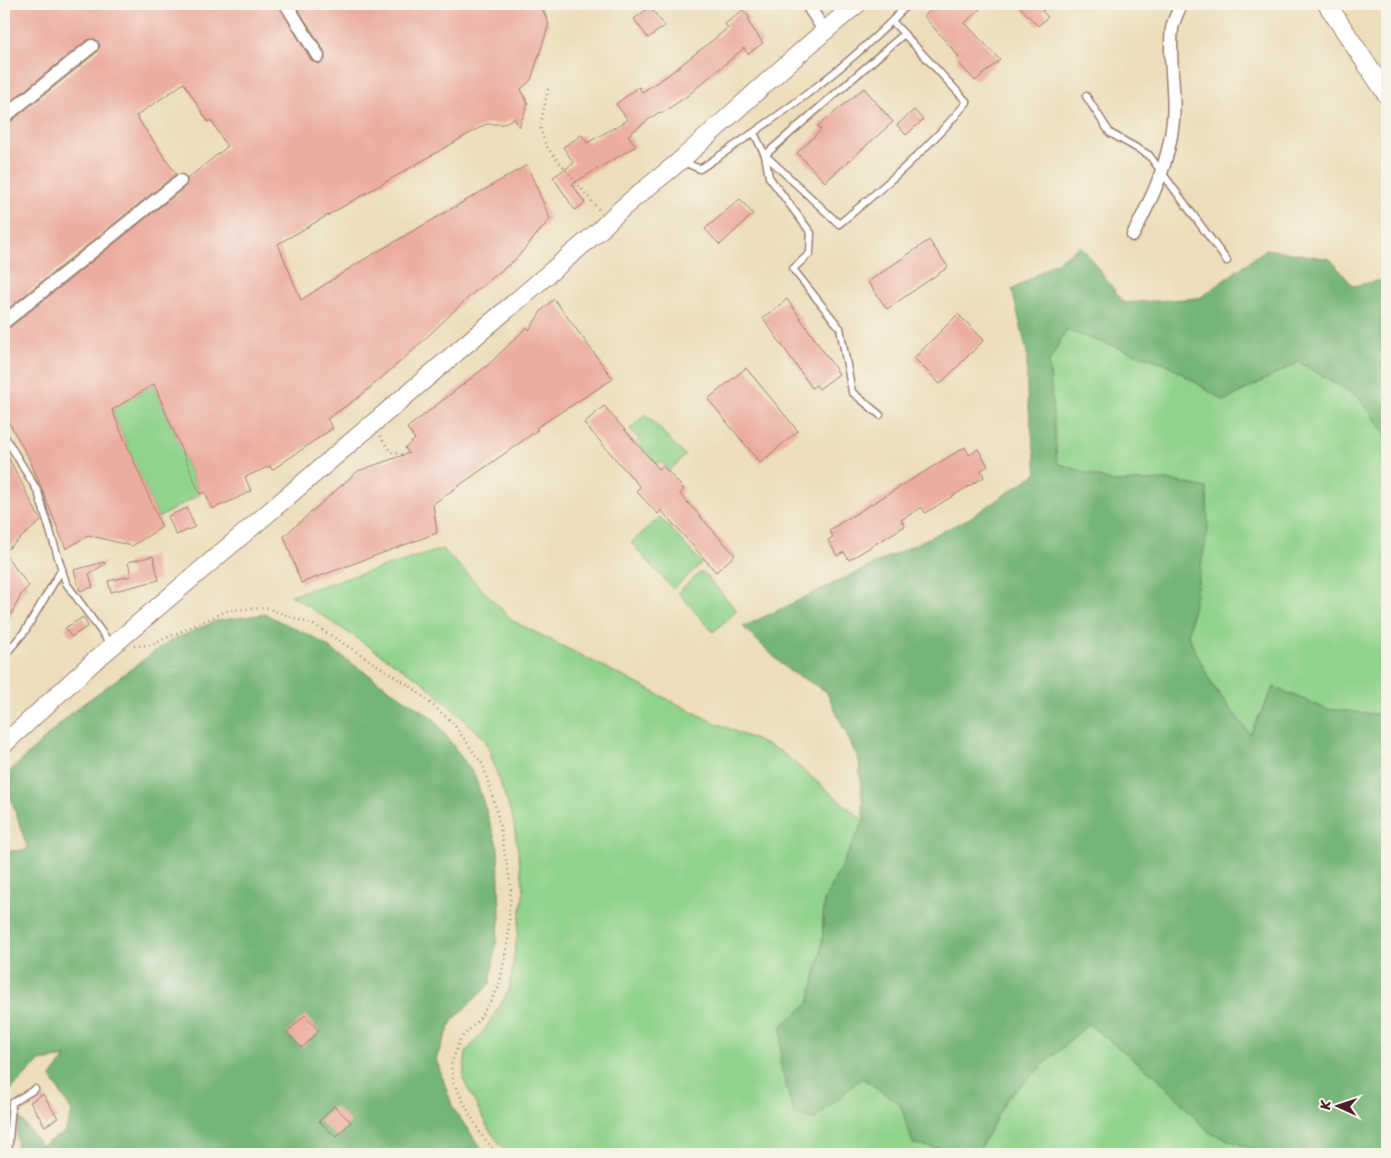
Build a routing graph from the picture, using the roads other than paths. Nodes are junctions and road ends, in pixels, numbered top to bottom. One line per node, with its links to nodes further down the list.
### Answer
1 (286, 4): 11 (street)
2 (807, 4): 8 (street)
3 (857, 4): 8 (main road)
4 (908, 4): 7 (lane)
5 (1181, 4): 18 (street)
6 (1328, 4): 12 (main road)
7 (892, 21): 9 (lane); 15 (lane)
8 (824, 30): 17 (main road)
9 (904, 34): 16 (lane); 16 (lane)
10 (92, 46): 14 (street)
11 (318, 56)
12 (1387, 95)
13 (1086, 96): 18 (lane)
14 (4, 117)
15 (754, 133): 16 (lane); 17 (lane)
16 (765, 155): 23 (lane)
17 (680, 161): 26 (main road)
18 (1163, 172): 20 (street); 21 (lane)
19 (180, 181): 22 (street)
20 (1133, 235)
21 (1227, 261)
22 (4, 322)
23 (880, 415)
24 (4, 435): 25 (lane)
25 (62, 569): 26 (lane); 27 (lane)
26 (113, 647): 28 (main road)
27 (4, 656)
28 (4, 744)
29 (35, 1089): 30 (lane)
30 (8, 1154)

